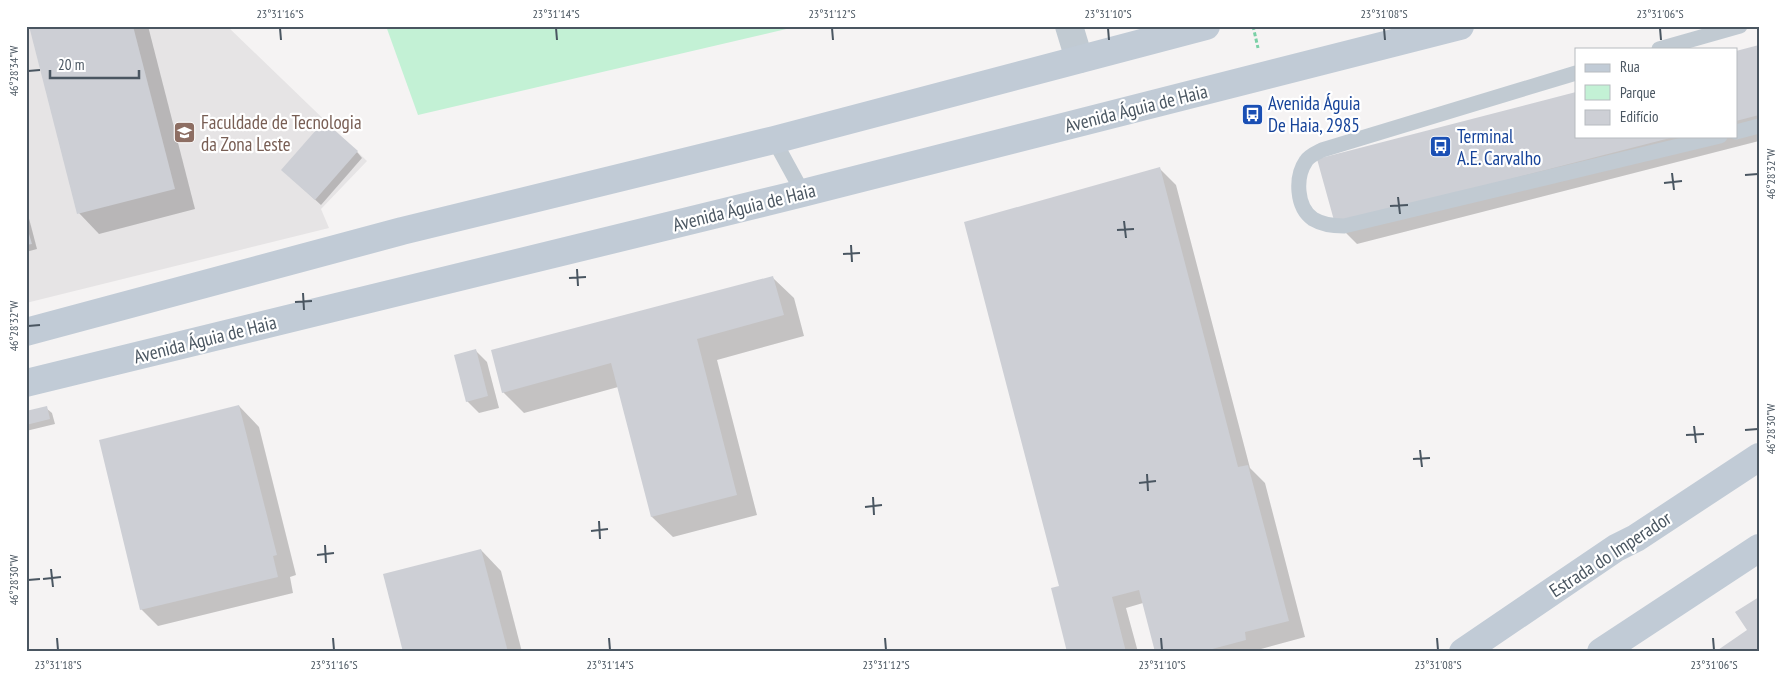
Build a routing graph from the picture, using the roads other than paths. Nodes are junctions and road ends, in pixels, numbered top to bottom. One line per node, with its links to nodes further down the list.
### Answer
1 (1069, 26): 6 (street)
2 (1206, 26): 6 (main road)
3 (1460, 26): 12 (main road, Avenida Águia de Haia)
4 (1740, 26): 5 (lane)
5 (1663, 48)
6 (1079, 59): 11 (main road)
7 (1575, 73): 10 (lane)
8 (1759, 126): 9 (lane)
9 (1738, 131)
10 (1712, 138)
11 (774, 140): 12 (lane); 13 (main road)
12 (803, 193): 14 (main road, Avenida Águia de Haia)
13 (26, 332)
14 (26, 383)
15 (1759, 457): 17 (main road, Estrada do Imperador)
16 (1759, 548): 18 (main road)
17 (1463, 652)
18 (1601, 652)

